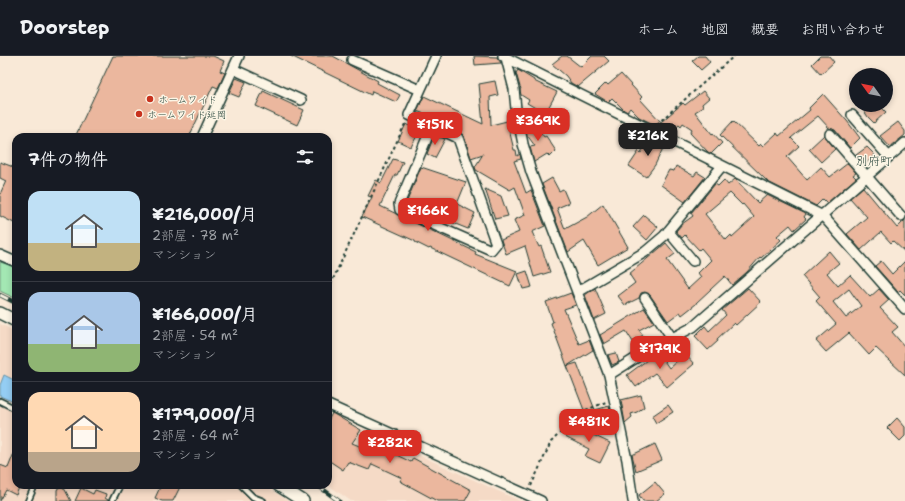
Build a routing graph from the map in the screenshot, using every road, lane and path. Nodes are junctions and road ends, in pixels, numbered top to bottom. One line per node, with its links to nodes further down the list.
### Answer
1 (239, 56): 6 (street)
2 (436, 56): 7 (street)
3 (734, 56): 12 (path)
4 (505, 57): 12 (street); 26 (street)
5 (352, 60): 7 (street)
6 (233, 69): 8 (street); 13 (street)
7 (420, 90): 9 (street)
8 (301, 100)
9 (409, 115): 11 (street); 25 (path)
10 (852, 115): 16 (street)
11 (432, 126): 11 (street)
12 (650, 129): 17 (street)
13 (204, 133)
14 (830, 134): 18 (street)
15 (905, 143): 16 (street)
16 (889, 157): 18 (street)
17 (722, 166): 19 (street); 21 (street)
18 (867, 177): 19 (street); 20 (street)
19 (823, 216): 28 (street); 31 (street)
20 (901, 216)
21 (668, 231): 24 (street); 26 (street)
22 (0, 254): 23 (street)
23 (12, 260)
24 (693, 261)
25 (332, 281)
26 (577, 292): 32 (street)
27 (645, 298): 31 (street)
28 (905, 309)
29 (0, 312): 30 (street)
30 (12, 319)
31 (672, 338): 32 (street)
32 (609, 375): 33 (street)
33 (614, 399): 41 (path); 47 (street)
34 (0, 402): 35 (lane)
35 (12, 407)
36 (332, 407): 41 (street)
37 (33, 489): 42 (lane)
38 (118, 489): 43 (lane)
39 (245, 489): 44 (lane)
40 (284, 489): 45 (street)
41 (527, 495): 46 (street)
42 (28, 501)
43 (112, 501)
44 (263, 501)
45 (303, 501)
46 (541, 501)
47 (633, 501)

